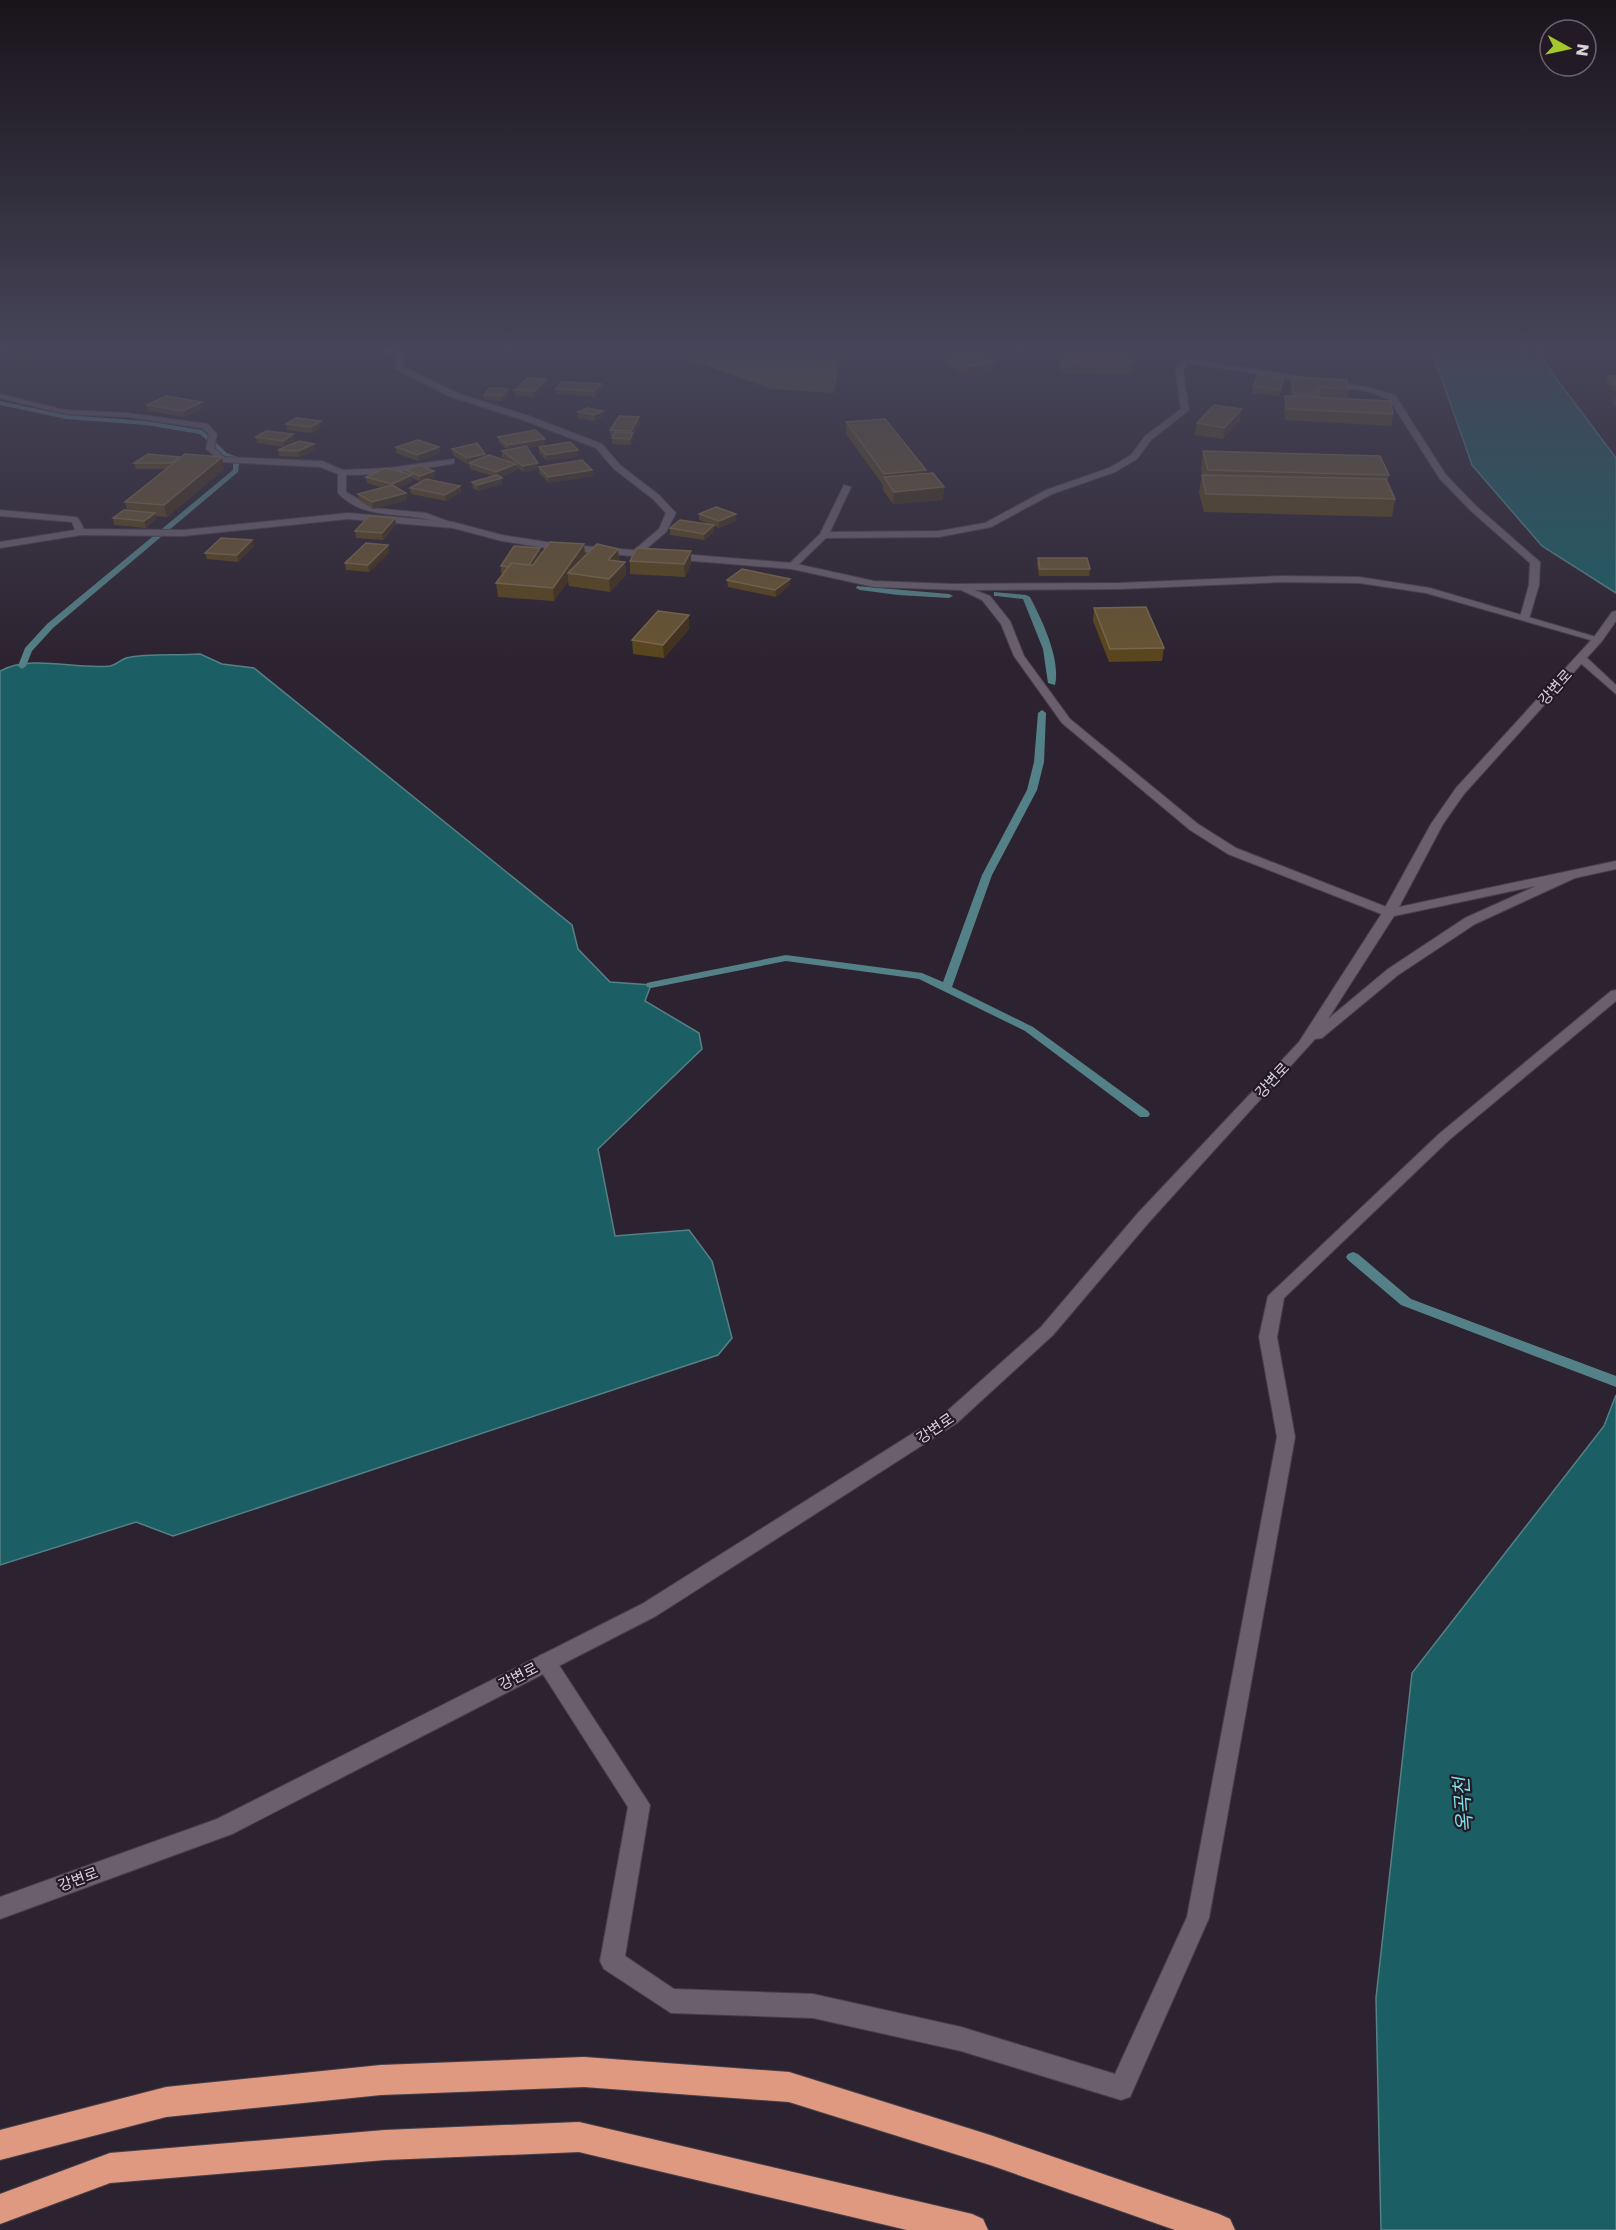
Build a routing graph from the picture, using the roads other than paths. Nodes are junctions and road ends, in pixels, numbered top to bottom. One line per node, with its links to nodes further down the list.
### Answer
1 (214, 452): 6 (street)
2 (603, 452): 13 (street)
3 (1138, 452): 11 (street)
4 (1427, 452): 16 (street)
5 (451, 461): 6 (street)
6 (342, 473): 9 (street)
7 (847, 487): 11 (street)
8 (0, 513): 10 (street)
9 (453, 525): 10 (street); 13 (street)
10 (81, 532): 12 (street)
11 (824, 535): 14 (street)
12 (0, 545)
13 (636, 553): 14 (street)
14 (792, 566): 15 (street)
15 (952, 587): 16 (street); 22 (street)
16 (1525, 617): 17 (street)
17 (1607, 626): 18 (street, 강변로)
18 (1581, 658): 19 (street); 22 (street, 강변로)
19 (1616, 691)
20 (1616, 865): 21 (street)
21 (1572, 874): 22 (street); 24 (street)
22 (1389, 913): 24 (street, 강변로)
23 (1616, 994): 25 (street)
24 (1304, 1045): 25 (street, 강변로)
25 (546, 1662): 26 (street, 강변로)
26 (0, 1908)
27 (0, 2145): 30 (highway)
28 (0, 2209): 29 (highway)
29 (972, 2230)
30 (1219, 2230)

